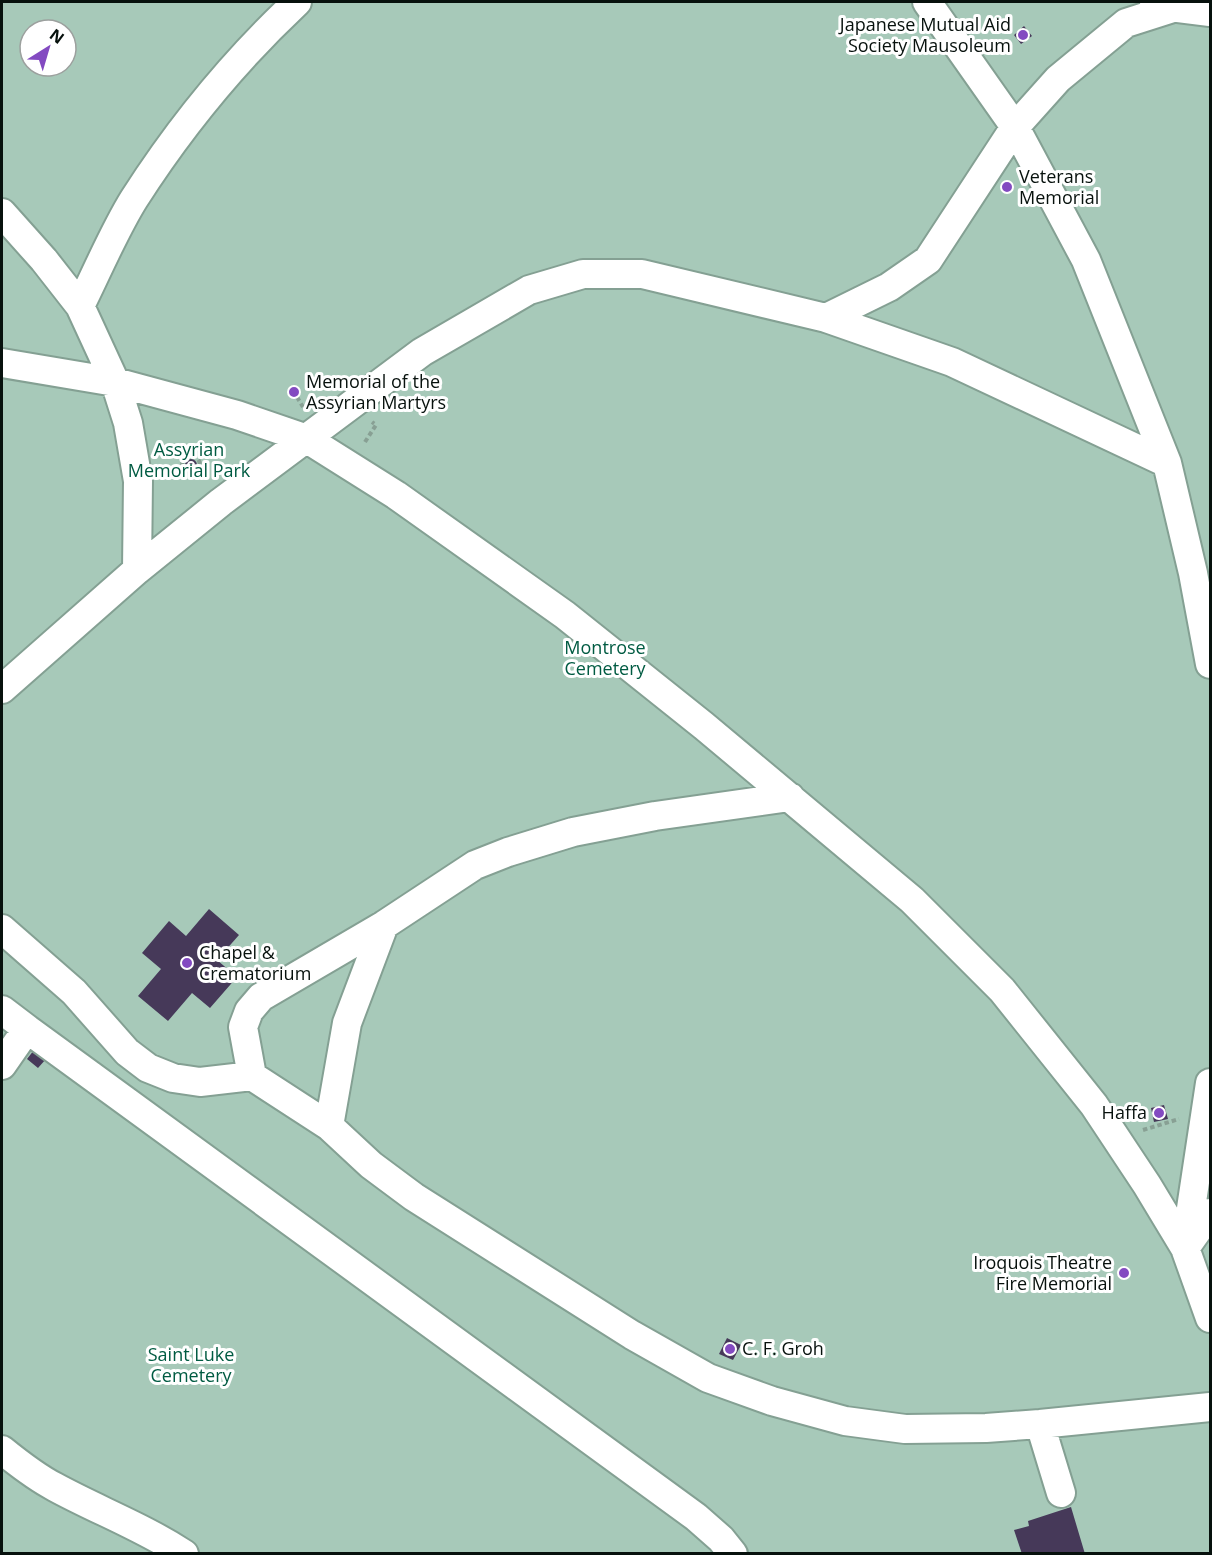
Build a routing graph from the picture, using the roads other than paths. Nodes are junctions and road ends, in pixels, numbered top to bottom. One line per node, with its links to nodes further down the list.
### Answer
1 (297, 2): 8 (lane)
2 (927, 2): 6 (lane)
3 (1134, 2): 4 (lane)
4 (1173, 8): 5 (lane); 6 (lane)
5 (1210, 12)
6 (1015, 127): 9 (lane); 13 (lane)
7 (2, 213): 8 (lane)
8 (80, 306): 11 (lane)
9 (826, 318): 12 (lane); 13 (lane)
10 (2, 363): 11 (lane)
11 (115, 382): 12 (lane); 14 (lane)
12 (306, 439): 14 (lane); 17 (lane)
13 (1167, 463): 15 (lane)
14 (137, 570): 16 (lane)
15 (1210, 664)
16 (2, 689)
17 (790, 796): 18 (lane); 27 (lane)
18 (384, 925): 23 (lane); 25 (lane)
19 (2, 929): 23 (lane)
20 (2, 1010): 21 (lane)
21 (27, 1029): 22 (lane); 34 (lane)
22 (2, 1065)
23 (252, 1076): 25 (lane)
24 (1210, 1083): 27 (lane)
25 (329, 1126): 30 (lane)
26 (1210, 1213): 27 (lane)
27 (1185, 1248): 28 (lane)
28 (1210, 1318)
29 (1210, 1407): 30 (lane)
30 (1040, 1424): 32 (lane)
31 (2, 1449): 33 (lane)
32 (1060, 1493)
33 (184, 1554)
34 (733, 1554)

